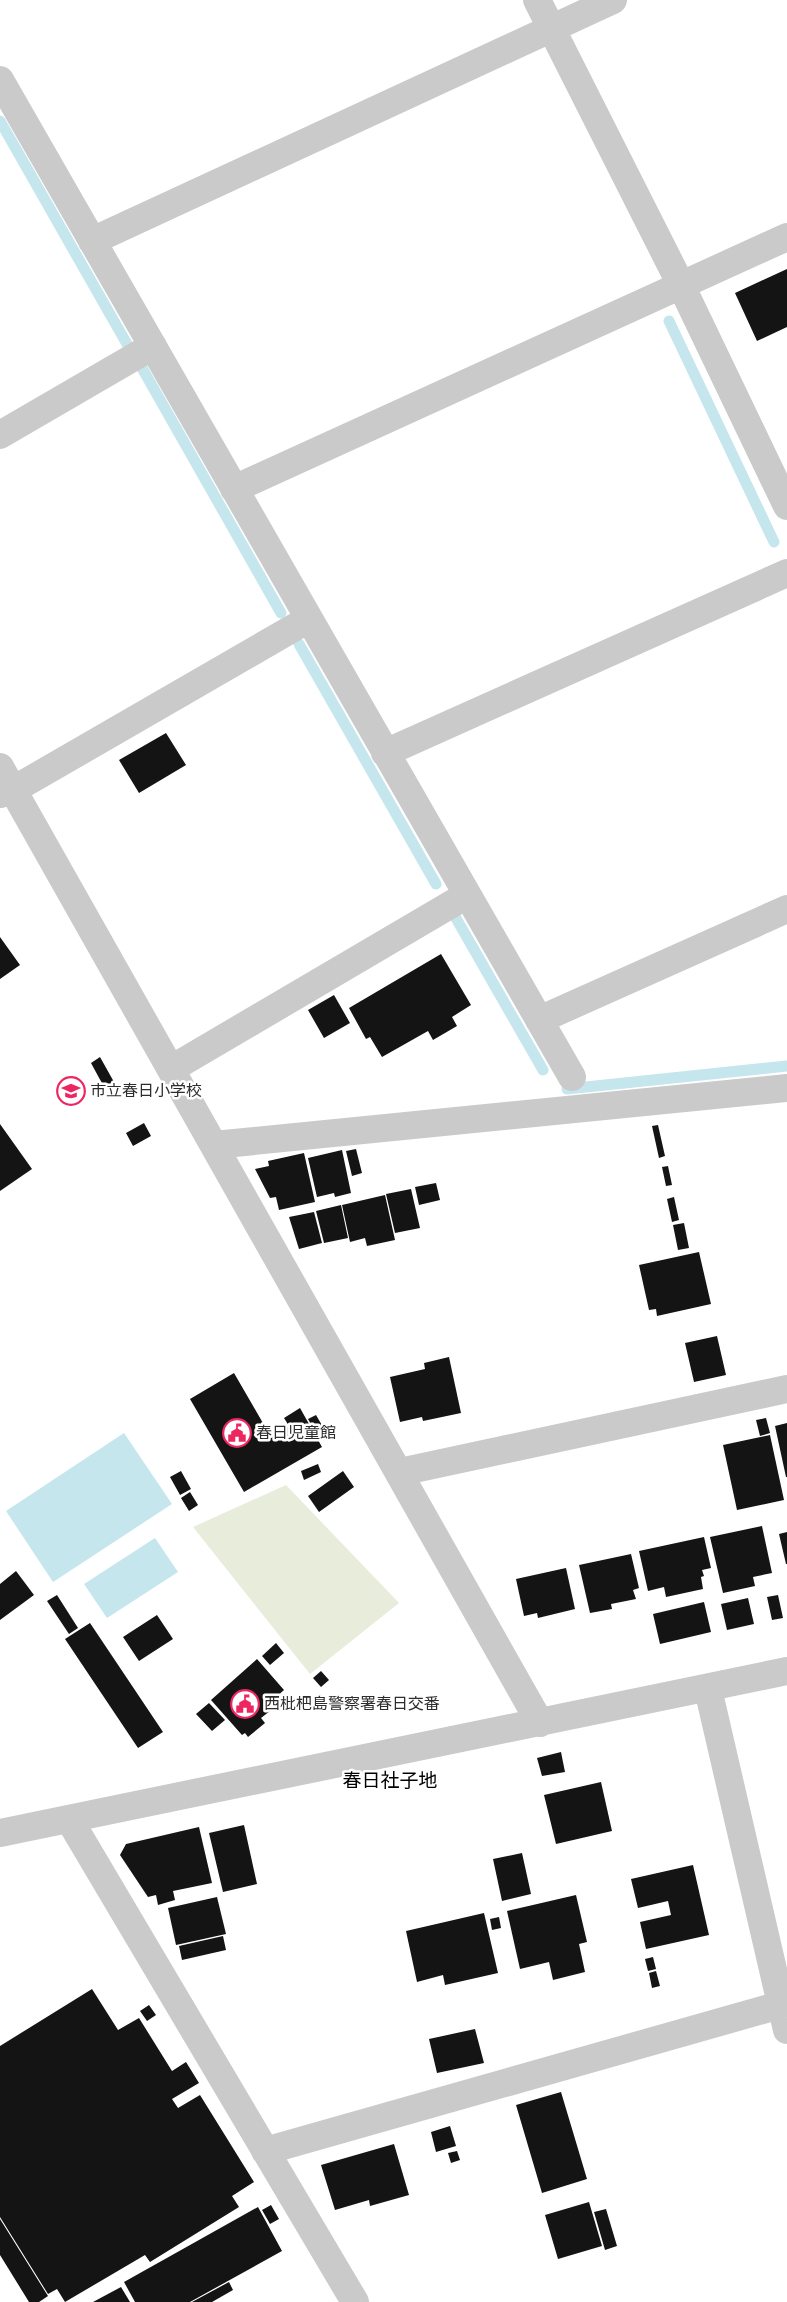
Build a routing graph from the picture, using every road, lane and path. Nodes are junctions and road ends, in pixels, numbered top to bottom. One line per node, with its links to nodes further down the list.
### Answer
1 (537, 0): 3 (street)
2 (613, 0): 3 (street)
3 (551, 28): 6 (street); 7 (street)
4 (0, 80): 6 (street)
5 (787, 237): 7 (street)
6 (92, 241): 8 (street)
7 (681, 285): 10 (street); 11 (street)
8 (152, 346): 9 (street); 10 (street)
9 (0, 435)
10 (234, 489): 13 (street)
11 (787, 506)
12 (787, 572): 14 (street)
13 (309, 619): 14 (street); 15 (street)
14 (385, 753): 16 (street)
15 (4, 784): 19 (street)
16 (467, 895): 18 (street); 19 (street)
17 (787, 909): 18 (street)
18 (539, 1020): 20 (street)
19 (171, 1069): 22 (street)
20 (572, 1077)
21 (787, 1088): 22 (street)
22 (214, 1145): 24 (street)
23 (787, 1389): 24 (street)
24 (400, 1472): 27 (street)
25 (787, 1671): 26 (street)
26 (708, 1688): 27 (street); 30 (street)
27 (540, 1723): 28 (street)
28 (69, 1819): 29 (street); 31 (street)
29 (0, 1833)
30 (785, 2012): 31 (street)
31 (265, 2151): 32 (street)
32 (355, 2302)

